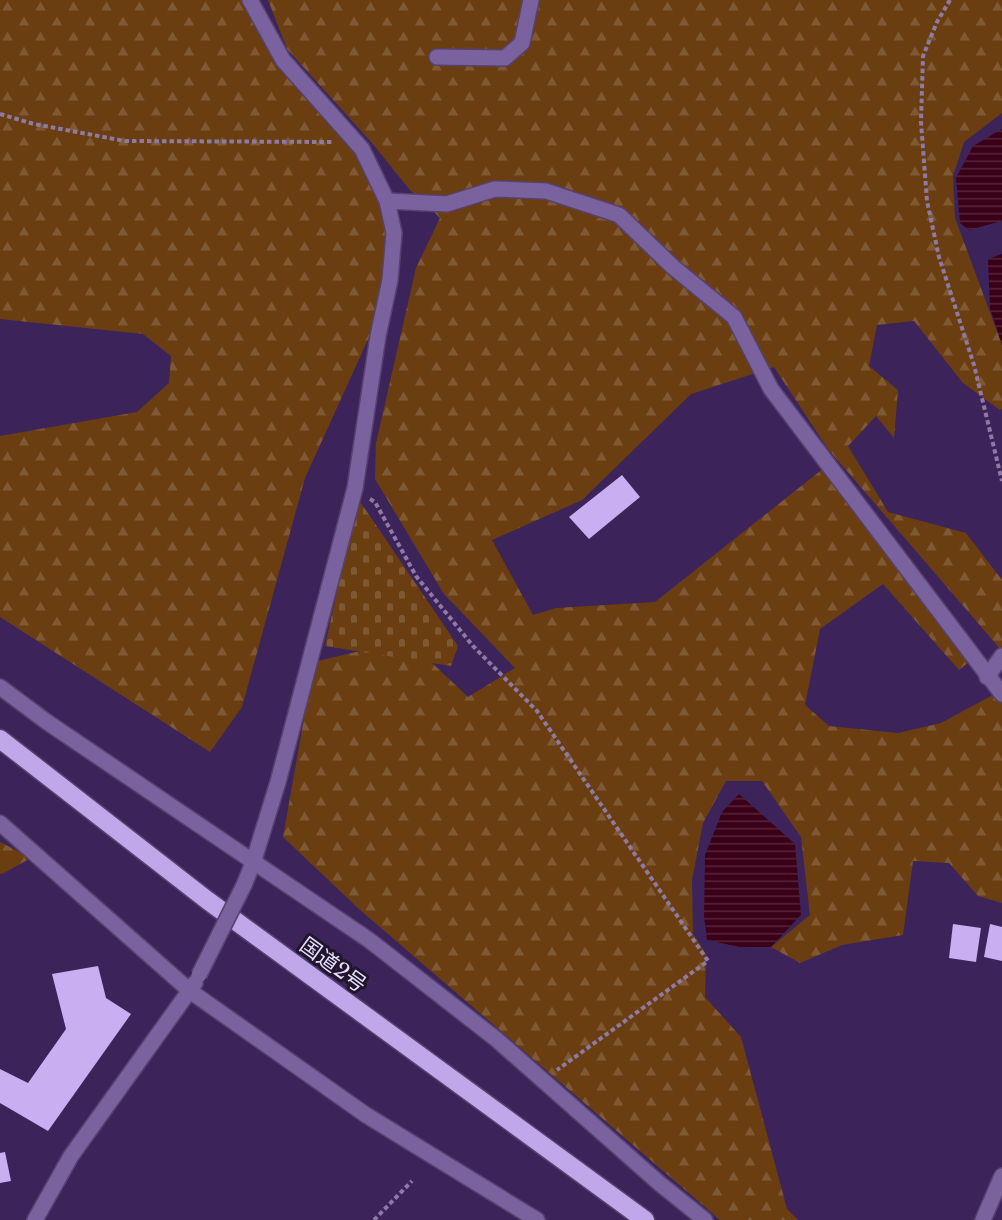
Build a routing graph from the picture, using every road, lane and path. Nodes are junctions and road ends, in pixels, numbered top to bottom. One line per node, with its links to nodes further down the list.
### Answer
1 (250, 0): 6 (street)
2 (531, 0): 4 (street)
3 (950, 0): 8 (path)
4 (437, 57)
5 (0, 114): 6 (path)
6 (355, 142): 7 (street)
7 (387, 201): 9 (street); 11 (street)
8 (1002, 481)
9 (355, 488): 17 (street); 19 (path)
10 (1002, 656): 11 (street)
11 (987, 677): 13 (street)
12 (0, 687): 17 (street)
13 (1002, 694)
14 (0, 740): 25 (highway, 国道2号)
15 (0, 823): 16 (street)
16 (6, 836): 18 (street)
17 (253, 863): 18 (street, bridge); 26 (street)
18 (190, 991): 22 (street); 24 (street)
19 (553, 1073)
20 (1002, 1176): 27 (street)
21 (412, 1181): 23 (path)
22 (35, 1220)
23 (374, 1220)
24 (537, 1220)
25 (645, 1220)
26 (705, 1220)
27 (983, 1220)

